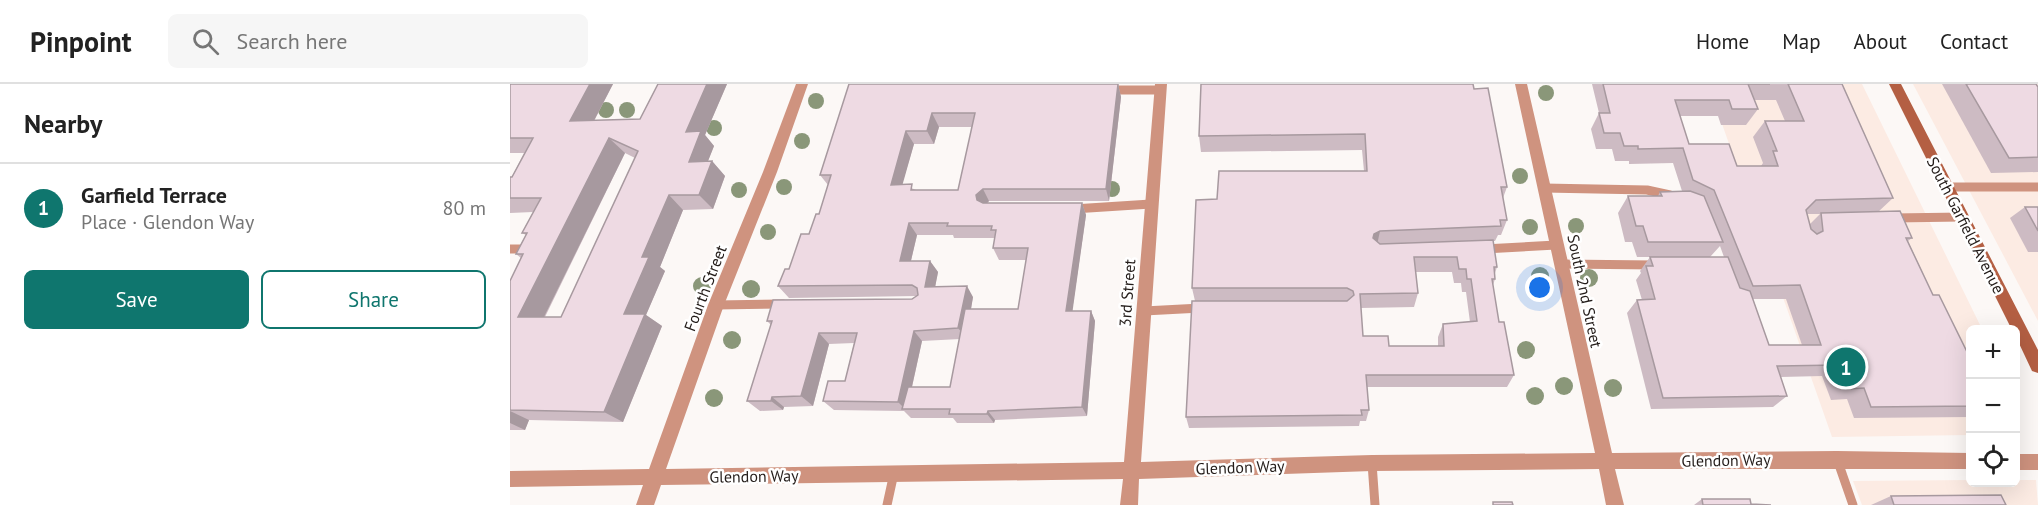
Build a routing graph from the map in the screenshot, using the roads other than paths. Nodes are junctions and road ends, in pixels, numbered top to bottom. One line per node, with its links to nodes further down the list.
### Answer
1 (802, 84): 21 (street, Fourth Street)
2 (1521, 84): 8 (street, South 2nd Street)
3 (1895, 84): 6 (main road, South Garfield Avenue)
4 (1161, 87): 5 (lane); 10 (street, 3rd Street)
5 (1094, 90)
6 (1947, 187): 7 (lane); 12 (main road, South Garfield Avenue)
7 (2038, 187)
8 (1544, 188): 9 (lane); 14 (street, South 2nd Street)
9 (1677, 200)
10 (1151, 204): 11 (lane); 23 (street, 3rd Street)
11 (1062, 209)
12 (1962, 217): 13 (lane); 24 (main road, South Garfield Avenue)
13 (1883, 219)
14 (1556, 245): 17 (lane); 18 (street, South 2nd Street)
15 (510, 249): 16 (lane)
16 (533, 249)
17 (1476, 250)
18 (1561, 264): 19 (lane); 27 (street, South 2nd Street)
19 (1661, 264)
20 (788, 304): 21 (lane)
21 (716, 305): 33 (street, Fourth Street)
22 (1211, 308): 23 (lane)
23 (1144, 311): 31 (street, 3rd Street)
24 (2038, 366)
25 (1837, 459): 26 (street, Glendon Way); 27 (street, Glendon Way); 40 (lane)
26 (1966, 461)
27 (1603, 462): 30 (street, Glendon Way); 39 (street, South 2nd Street)
28 (2020, 462): 29 (street)
29 (2038, 462)
30 (1372, 463): 31 (street, Glendon Way); 38 (lane)
31 (1132, 470): 32 (street, Glendon Way); 37 (street, 3rd Street)
32 (894, 473): 33 (street, Glendon Way); 36 (lane)
33 (655, 478): 34 (street, Glendon Way); 35 (street, Fourth Street)
34 (510, 479)
35 (645, 505)
36 (887, 505)
37 (1129, 505)
38 (1375, 505)
39 (1615, 505)
40 (1853, 505)

